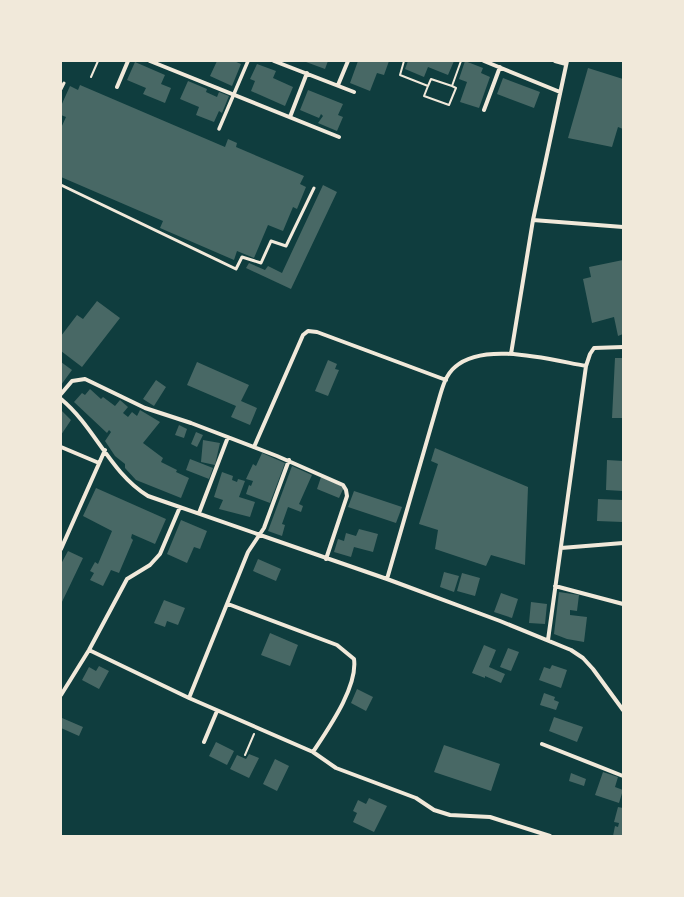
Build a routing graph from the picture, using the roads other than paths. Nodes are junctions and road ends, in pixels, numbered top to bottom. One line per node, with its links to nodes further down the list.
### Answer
1 (128, 61): 13 (street)
2 (150, 61): 17 (street)
3 (248, 61): 17 (street)
4 (274, 61): 10 (street)
5 (348, 61): 12 (street)
6 (484, 61): 9 (street)
7 (554, 61): 8 (street)
8 (567, 63): 16 (street)
9 (500, 67): 16 (street); 18 (street)
10 (307, 74): 12 (street); 19 (street)
11 (64, 83): 14 (lane)
12 (338, 85): 15 (street)
13 (117, 87)
14 (61, 90)
15 (354, 92)
16 (560, 92): 24 (street)
17 (234, 94): 19 (street); 20 (street)
18 (484, 110)
19 (290, 117): 21 (street)
20 (219, 129)
21 (339, 137)
22 (61, 185): 23 (lane)
23 (314, 188)
24 (533, 220): 25 (street); 27 (street)
25 (623, 227)
26 (623, 346): 28 (street)
27 (511, 354): 28 (street); 29 (street)
28 (586, 366): 42 (street)
29 (446, 380): 34 (street); 45 (street)
30 (61, 394): 32 (street)
31 (61, 399): 35 (street)
32 (228, 437): 34 (street); 39 (street)
33 (61, 447): 37 (street)
34 (254, 447): 36 (street)
35 (105, 450): 37 (street); 38 (street)
36 (289, 460): 40 (street); 44 (street)
37 (99, 464): 43 (street)
38 (180, 507): 39 (street); 50 (street)
39 (199, 513): 40 (street)
40 (259, 534): 44 (street); 47 (street)
41 (623, 543): 42 (street)
42 (561, 548): 46 (street)
43 (61, 549)
44 (326, 559): 45 (street)
45 (387, 579): 49 (street)
46 (555, 586): 48 (street); 49 (street)
47 (228, 604): 52 (street); 57 (street)
48 (623, 604)
49 (548, 640): 53 (street)
50 (89, 650): 51 (street); 52 (street)
51 (61, 695)
52 (189, 698): 54 (street)
53 (623, 710)
54 (217, 711): 55 (street); 57 (street)
55 (204, 742)
56 (542, 744): 58 (street)
57 (313, 752): 59 (street)
58 (623, 776)
59 (550, 836)

